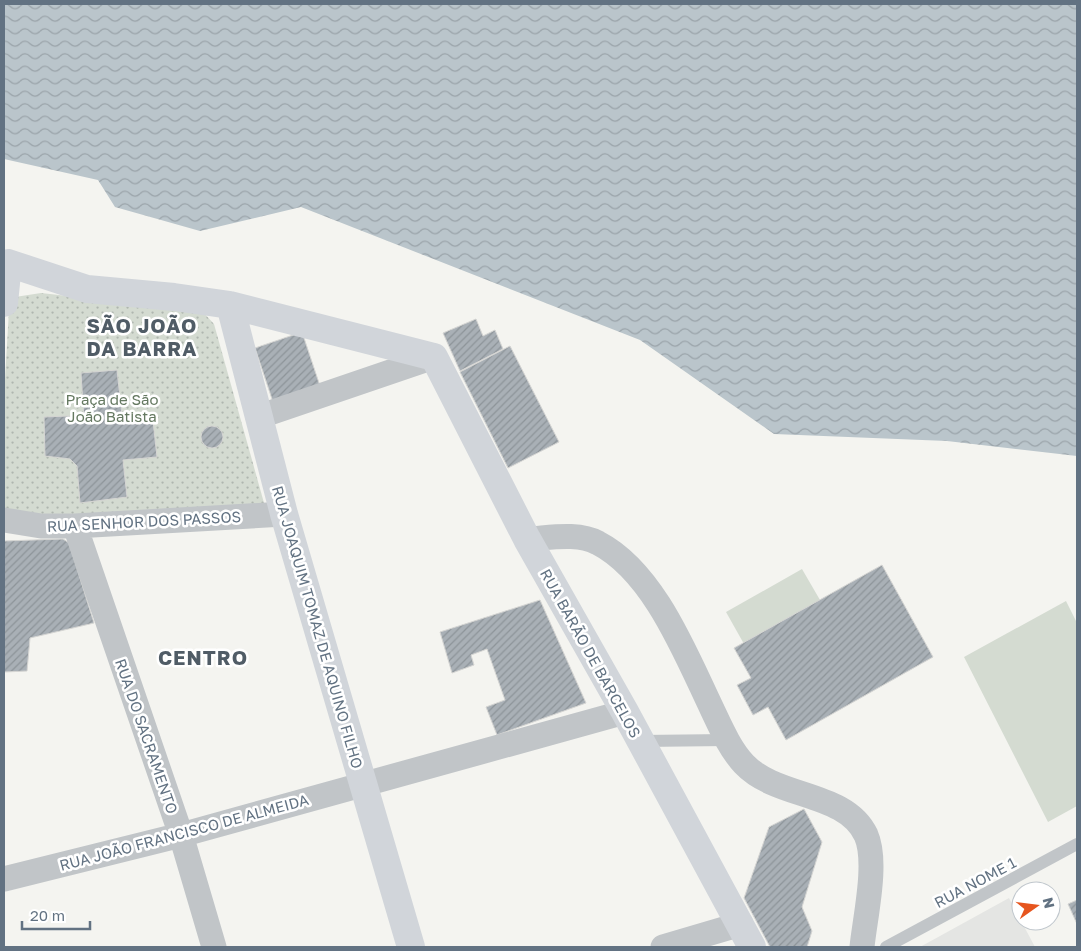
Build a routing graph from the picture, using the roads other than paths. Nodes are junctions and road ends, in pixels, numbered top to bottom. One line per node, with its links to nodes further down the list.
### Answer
1 (6, 262): 2 (main road); 3 (main road)
2 (4, 303)
3 (230, 305): 4 (main road); 5 (main road, RUA JOAQUIM TOMAZ DE AQUINO FILHO)
4 (434, 357): 5 (street); 9 (main road, RUA BARÃO DE BARCELOS)
5 (258, 417): 6 (main road, RUA JOAQUIM TOMAZ DE AQUINO FILHO)
6 (284, 514): 8 (street, RUA SENHOR DOS PASSOS); 13 (main road, RUA JOAQUIM TOMAZ DE AQUINO FILHO)
7 (4, 520): 8 (street, RUA SENHOR DOS PASSOS)
8 (75, 526): 14 (street, RUA DO SACRAMENTO)
9 (527, 539): 10 (main road, RUA BARÃO DE BARCELOS); 11 (street)
10 (625, 712): 12 (main road, RUA BARÃO DE BARCELOS); 13 (street, RUA JOÃO FRANCISCO DE ALMEIDA)
11 (727, 740): 12 (lane); 21 (street)
12 (641, 741): 17 (main road, RUA BARÃO DE BARCELOS)
13 (364, 784): 14 (street, RUA JOÃO FRANCISCO DE ALMEIDA); 19 (main road, RUA JOAQUIM TOMAZ DE AQUINO FILHO)
14 (181, 835): 16 (street, RUA JOÃO FRANCISCO DE ALMEIDA); 18 (street, RUA DO SACRAMENTO)
15 (1077, 844): 22 (lane, RUA NOME 1)
16 (4, 878)
17 (746, 936): 20 (street)
18 (214, 947)
19 (411, 947)
20 (663, 947)
21 (862, 947)
22 (886, 947)

